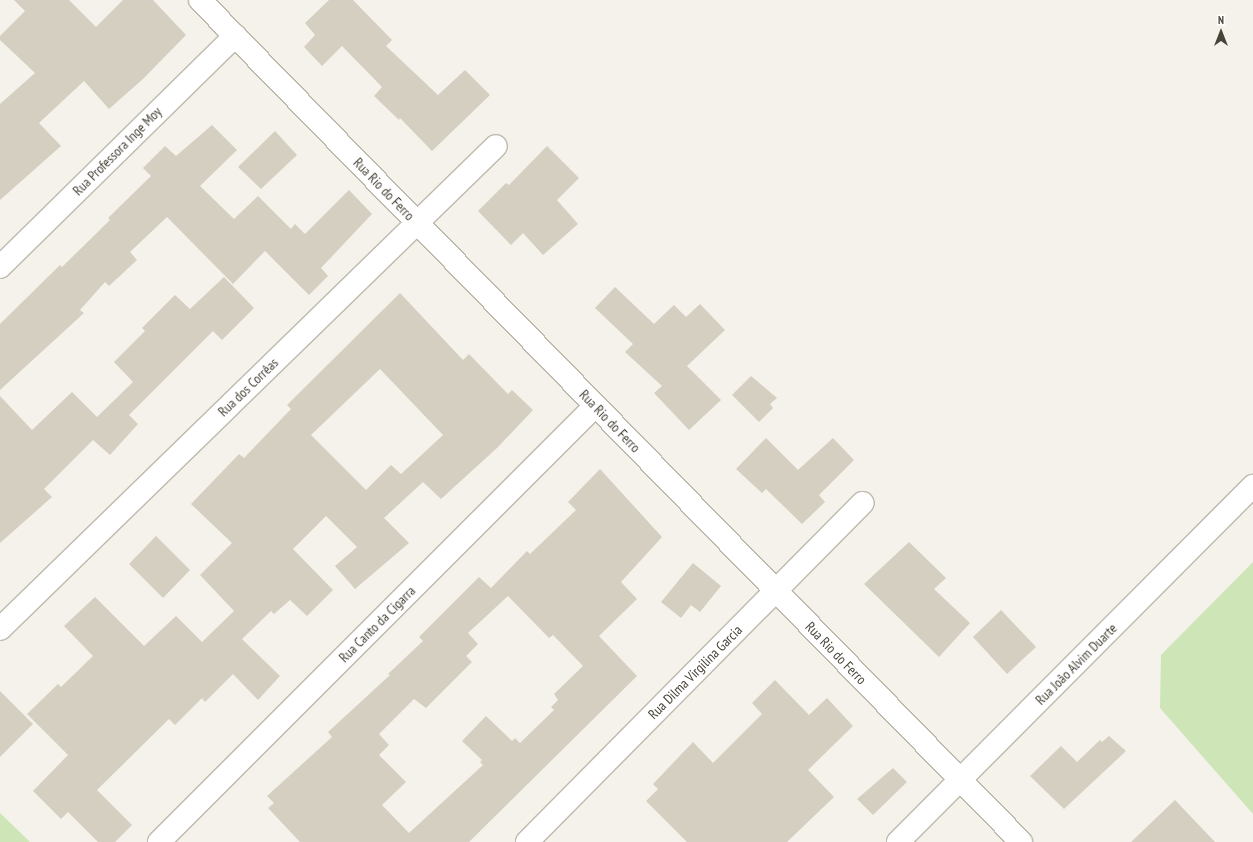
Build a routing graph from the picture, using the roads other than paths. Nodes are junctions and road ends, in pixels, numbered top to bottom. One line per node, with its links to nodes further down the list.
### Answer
1 (200, 0): 2 (street, Rua Rio do Ferro)
2 (235, 36): 4 (street, Rua Rio do Ferro); 5 (street, Rua Professora Inge Moy)
3 (496, 146): 4 (street, Rua dos Corrêas)
4 (417, 223): 6 (street, Rua Rio do Ferro); 10 (street, Rua dos Corrêas)
5 (0, 267)
6 (595, 406): 9 (street, Rua Rio do Ferro); 12 (street, Rua Canto da Cigarra)
7 (1253, 486): 11 (street, Rua João Alvim Duarte)
8 (863, 503): 9 (street, Rua Dilma Virgilina Garcia)
9 (776, 591): 11 (street, Rua Rio do Ferro); 13 (street, Rua Dilma Virgilina Garcia)
10 (0, 629)
11 (960, 780): 14 (street, Rua João Alvim Duarte); 15 (street, Rua Rio do Ferro)
12 (159, 842)
13 (527, 842)
14 (898, 842)
15 (1021, 842)

